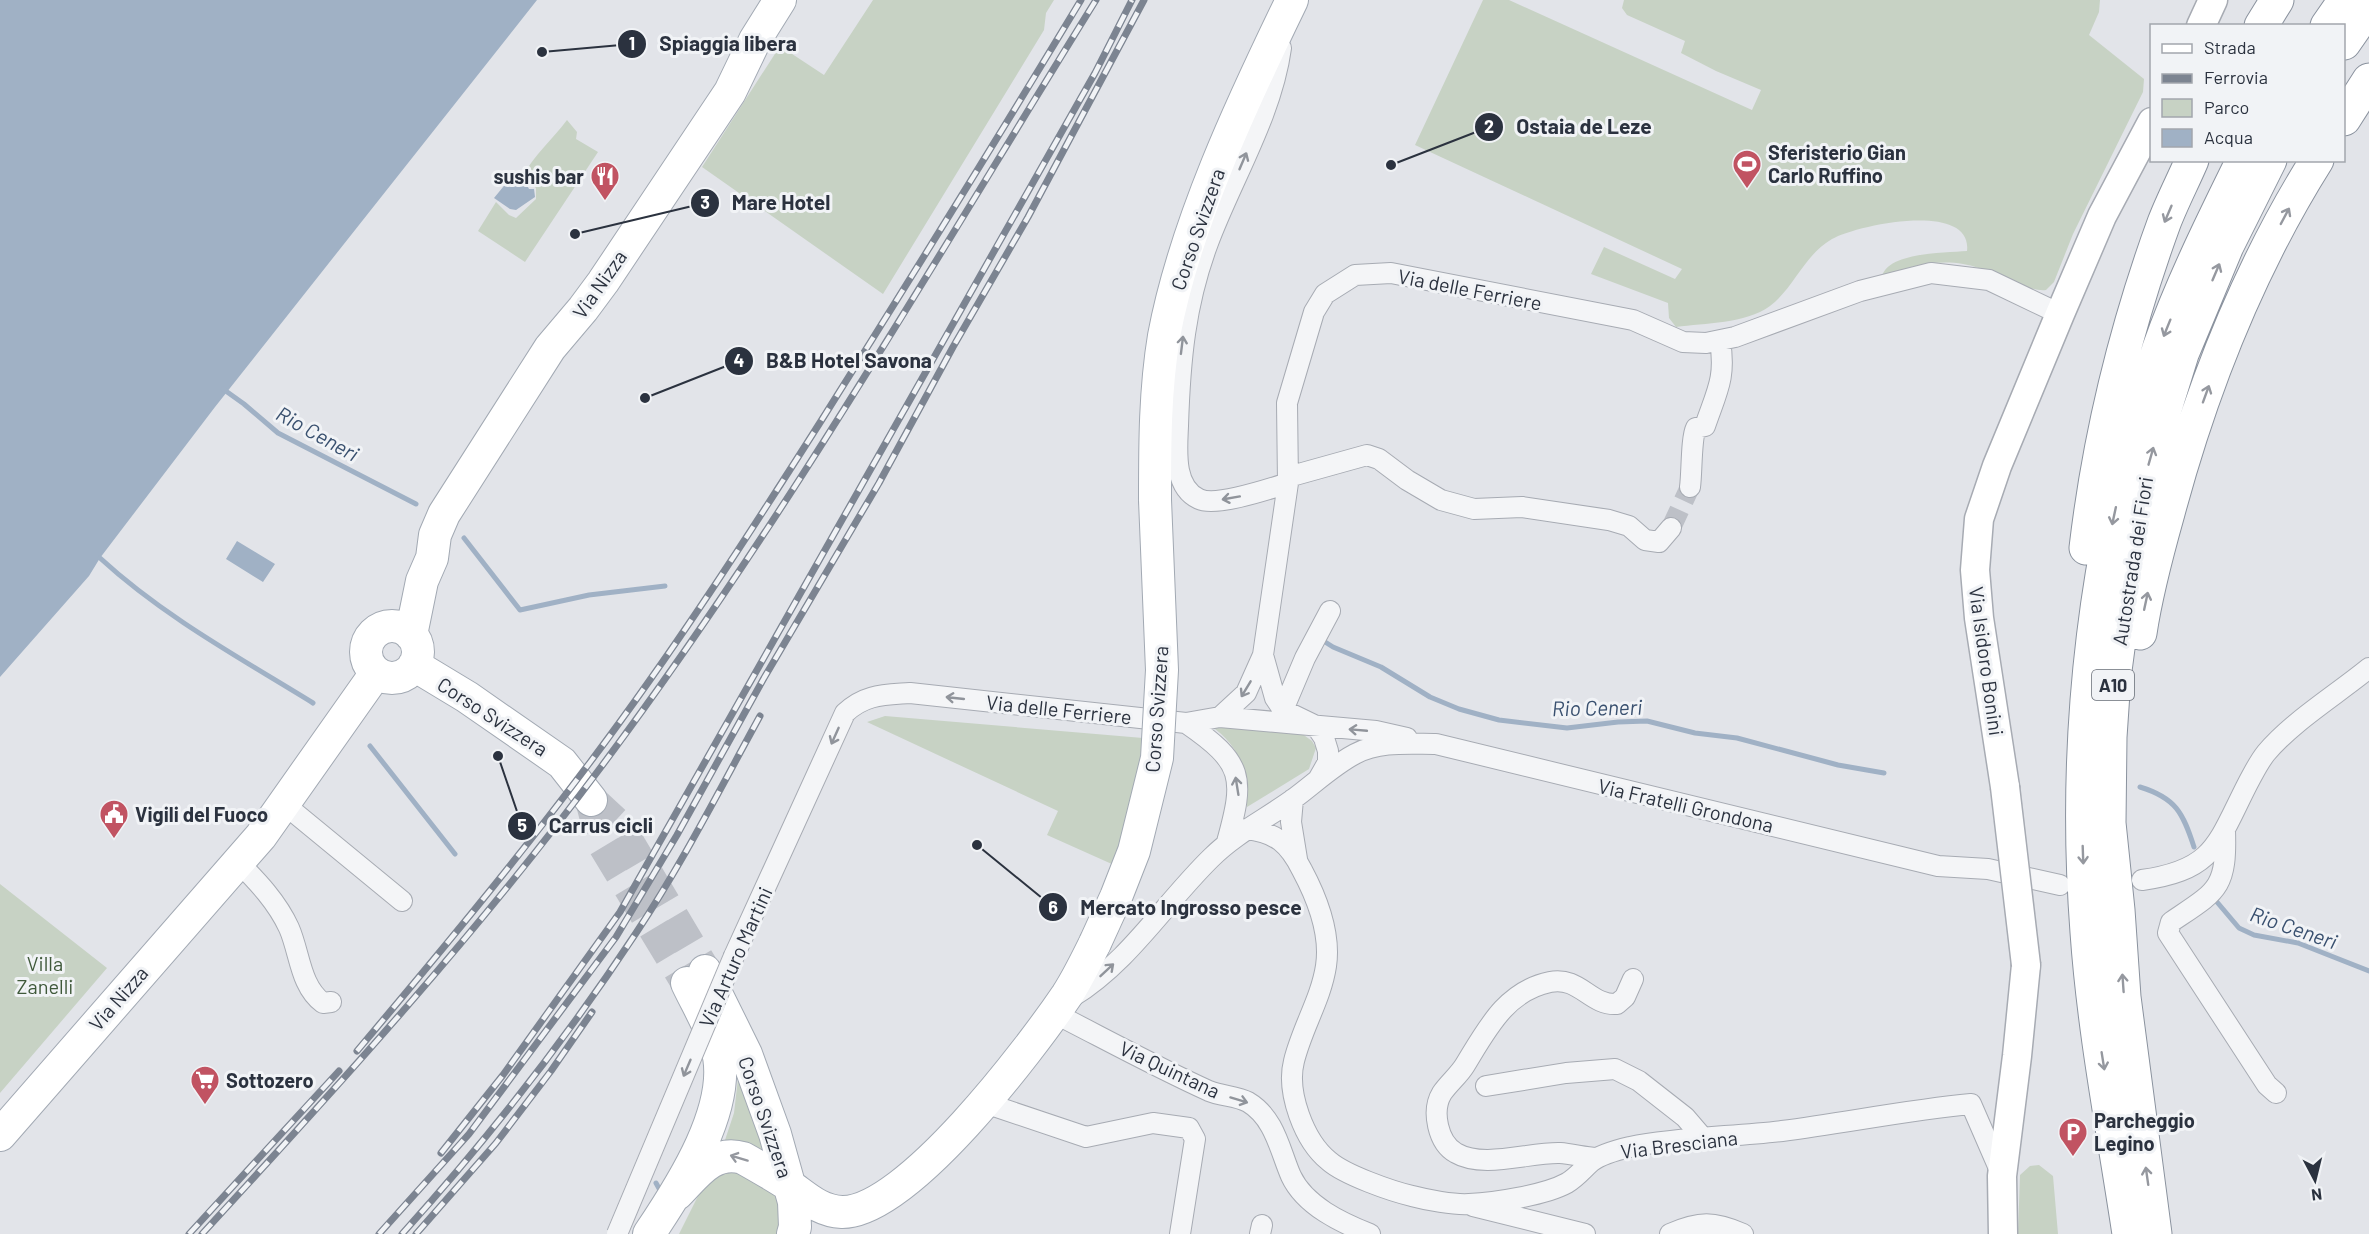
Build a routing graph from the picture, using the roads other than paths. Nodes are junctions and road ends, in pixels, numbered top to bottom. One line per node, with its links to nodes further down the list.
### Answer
1 (780, 0): 24 (main road, Via Nizza)
2 (2213, 0): 7 (street)
3 (2277, 0): 8 (highway)
4 (2345, 0): 9 (highway)
5 (1288, 7): 20 (street, one-way to 5); 51 (main road, Corso Svizzera, bridge)
6 (2369, 7): 10 (highway)
7 (2201, 24)
8 (2262, 24)
9 (2328, 24)
10 (2345, 40)
11 (2369, 80): 12 (highway)
12 (2345, 117)
13 (2150, 124): 18 (street, Via Isidoro Bonini)
14 (2191, 162): 36 (highway, A10, one-way to 36)
15 (2242, 162): 36 (highway, Autostrada dei Fiori / A10, one-way to 36)
16 (2269, 162): 48 (highway, Autostrada dei Fiori / A10, one-way to 16)
17 (2316, 162): 48 (highway, A10, one-way to 17)
18 (2060, 314): 19 (street, Via delle Ferriere); 59 (street, Via Isidoro Bonini, bridge)
19 (1719, 340): 20 (street, Via delle Ferriere); 21 (street)
20 (1288, 480): 22 (street); 25 (street, Via delle Ferriere)
21 (1690, 488)
22 (1665, 535)
23 (1330, 611): 30 (street)
24 (402, 630): 26 (main road); 28 (main road)
25 (1263, 655): 30 (street, Via delle Ferriere); 31 (street, one-way to 31)
26 (414, 665): 28 (main road); 37 (main road, Corso Svizzera)
27 (2369, 668): 41 (street)
28 (376, 673): 39 (main road, Via Nizza)
29 (873, 696): 32 (street, Via delle Ferriere, one-way to 29); 65 (street, Via Arturo Martini, one-way to 65, bridge)
30 (1283, 710): 33 (street, Via delle Ferriere)
31 (1220, 717): 32 (street, Via delle Ferriere); 33 (street, Via delle Ferriere)
32 (1186, 723): 42 (street, one-way to 32)
33 (1316, 726): 34 (street, Via delle Ferriere, one-way to 33); 35 (street)
34 (1436, 744): 35 (street, Via Fratelli Grondona); 46 (street, Via Fratelli Grondona)
35 (1319, 778): 38 (street, Via Fratelli Grondona)
36 (2081, 797): 73 (highway, Autostrada dei Fiori / A10, one-way to 73)
37 (591, 800)
38 (1293, 800): 40 (street, Via Fratelli Grondona); 43 (street, Via Bresciana)
39 (284, 804): 44 (main road, Via Nizza); 47 (street)
40 (1246, 829): 42 (street, Via Fratelli Grondona); 43 (street, Via Bresciana)
41 (2225, 830): 45 (street); 53 (street)
42 (1227, 842): 51 (street, Via Fratelli Grondona, one-way to 42)
43 (1297, 859): 62 (street, Via Bresciana)
44 (238, 862): 50 (street); 55 (main road, Via Nizza)
45 (2142, 880)
46 (2060, 885)
47 (402, 901)
48 (2118, 910): 74 (highway, Autostrada dei Fiori / A10, one-way to 48)
49 (1634, 979): 57 (street)
50 (331, 1002)
51 (1057, 1009): 54 (main road, Corso Svizzera); 69 (street, Via Quintana, one-way to 69)
52 (1486, 1086): 56 (street)
53 (2276, 1093)
54 (985, 1103): 58 (main road, Corso Svizzera); 68 (street)
55 (0, 1135)
56 (1703, 1138): 57 (street, Via Bresciana); 59 (street, Via Bresciana)
57 (1596, 1158): 62 (street, Via Bresciana)
58 (926, 1165): 60 (main road, Corso Svizzera); 67 (main road)
59 (2002, 1176): 72 (street, Via Isidoro Bonini)
60 (790, 1186): 61 (main road, one-way to 61); 61 (main road, Corso Svizzera); 66 (main road)
61 (677, 1194): 63 (main road)
62 (1468, 1204): 70 (street)
63 (654, 1229)
64 (1674, 1233): 71 (street)
65 (617, 1234)
66 (793, 1234)
67 (837, 1234)
68 (1180, 1234)
69 (1370, 1234)
70 (1585, 1234)
71 (1743, 1234)
72 (2003, 1234)
73 (2129, 1234)
74 (2155, 1234)

